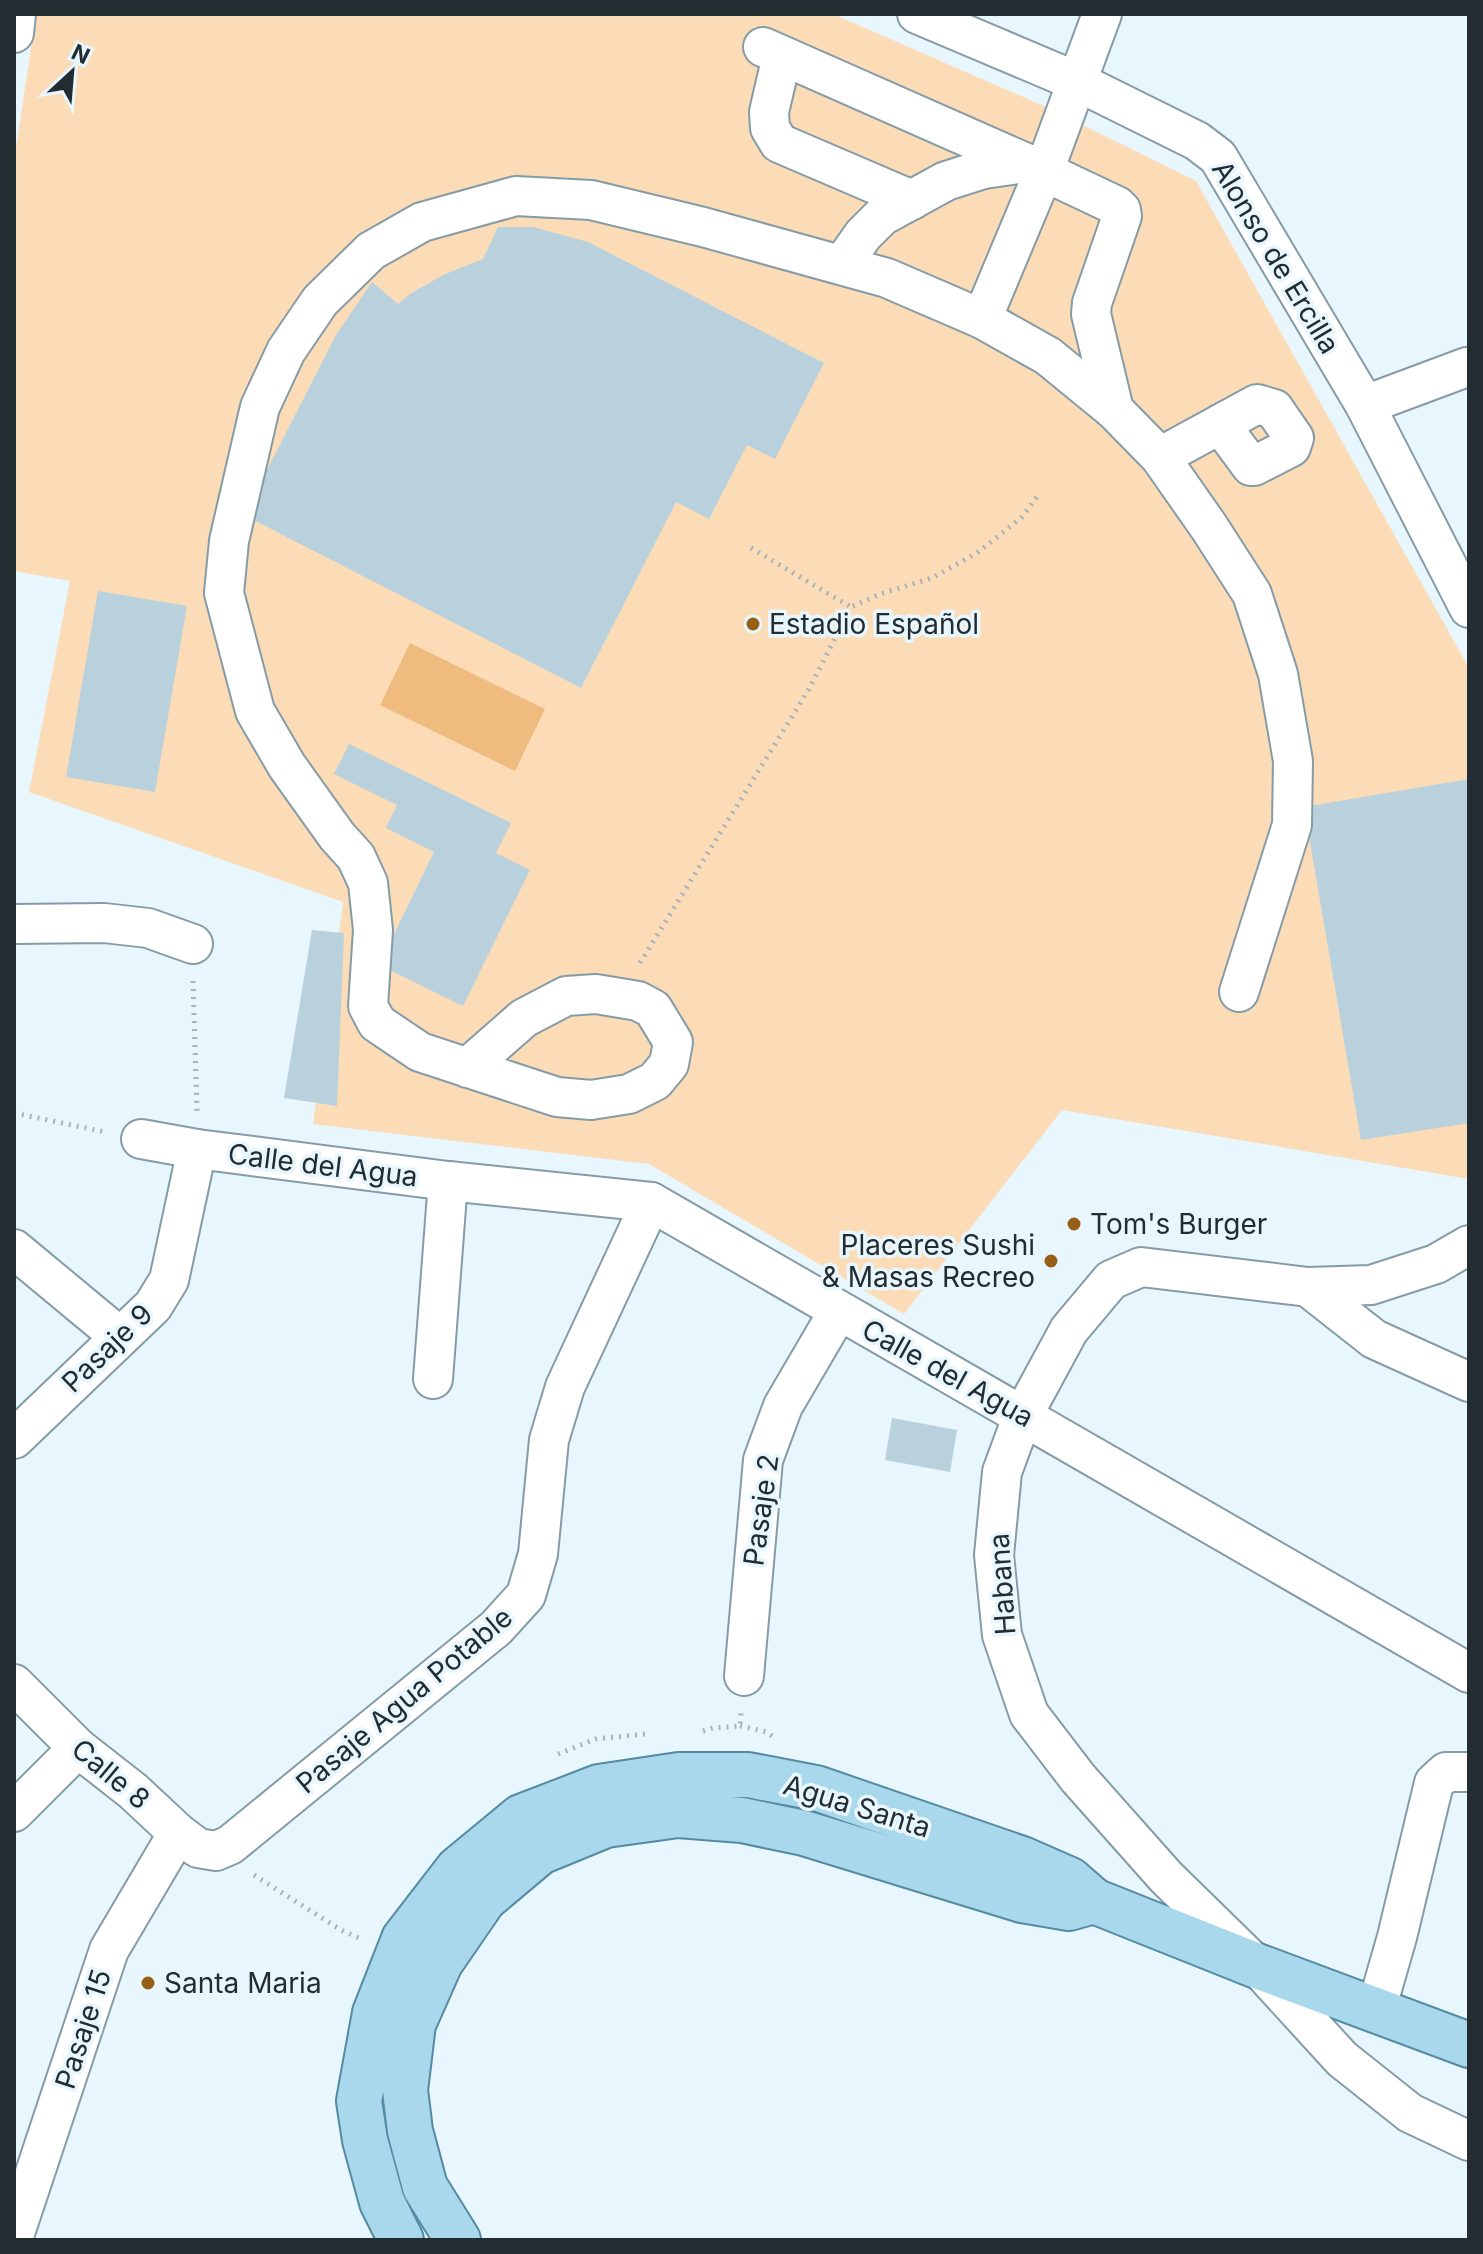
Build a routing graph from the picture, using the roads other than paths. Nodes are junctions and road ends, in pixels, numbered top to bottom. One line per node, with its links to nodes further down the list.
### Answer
1 (16, 14): 4 (street)
2 (917, 14): 5 (street, Alonso de Ercilla)
3 (1102, 14): 5 (street)
4 (14, 33)
5 (1078, 82): 6 (street); 11 (street, Alonso de Ercilla)
6 (1035, 167): 7 (street); 7 (street); 9 (street); 12 (street)
7 (912, 200): 8 (street)
8 (842, 265): 9 (street); 19 (street)
9 (982, 319): 12 (street)
10 (1467, 367): 11 (street)
11 (1365, 405): 15 (street, Alonso de Ercilla)
12 (1114, 410): 14 (street)
13 (1220, 424): 14 (street)
14 (1160, 457): 18 (street)
15 (1469, 608)
16 (14, 924): 17 (street)
17 (193, 944)
18 (1239, 992)
19 (467, 1068): 19 (street)
20 (141, 1139): 21 (street, Calle del Agua)
21 (197, 1149): 22 (street, Calle del Agua); 28 (street, Pasaje 9)
22 (448, 1181): 23 (street, Calle del Agua); 29 (street)
23 (651, 1202): 27 (street, Calle del Agua); 40 (street, Pasaje Agua Potable)
24 (1469, 1245): 26 (street, Habana)
25 (14, 1249): 28 (street)
26 (1308, 1287): 30 (street); 31 (street, Habana)
27 (838, 1312): 31 (street, Calle del Agua); 34 (street, Pasaje 2)
28 (120, 1337): 32 (street, Pasaje 9)
29 (433, 1379)
30 (1469, 1382)
31 (1023, 1415): 33 (street, Calle del Agua); 42 (street, Habana)
32 (14, 1439)
33 (1469, 1673)
34 (744, 1676)
35 (14, 1684): 36 (street, Calle 8)
36 (78, 1748): 38 (street); 39 (street, Calle 8)
37 (1467, 1772): 43 (street)
38 (14, 1812)
39 (178, 1833): 40 (street, Calle 8); 46 (street, Pasaje 15)
40 (216, 1851)
41 (1094, 1901): 42 (main road, Agua Santa); 47 (main road, Agua Santa); 48 (main road, Agua Santa)
42 (1257, 1966): 43 (main road, Agua Santa); 45 (street, Habana)
43 (1376, 2010): 44 (main road, Agua Santa)
44 (1469, 2045)
45 (1469, 2141)
46 (14, 2236)
47 (401, 2240)
48 (458, 2240)

